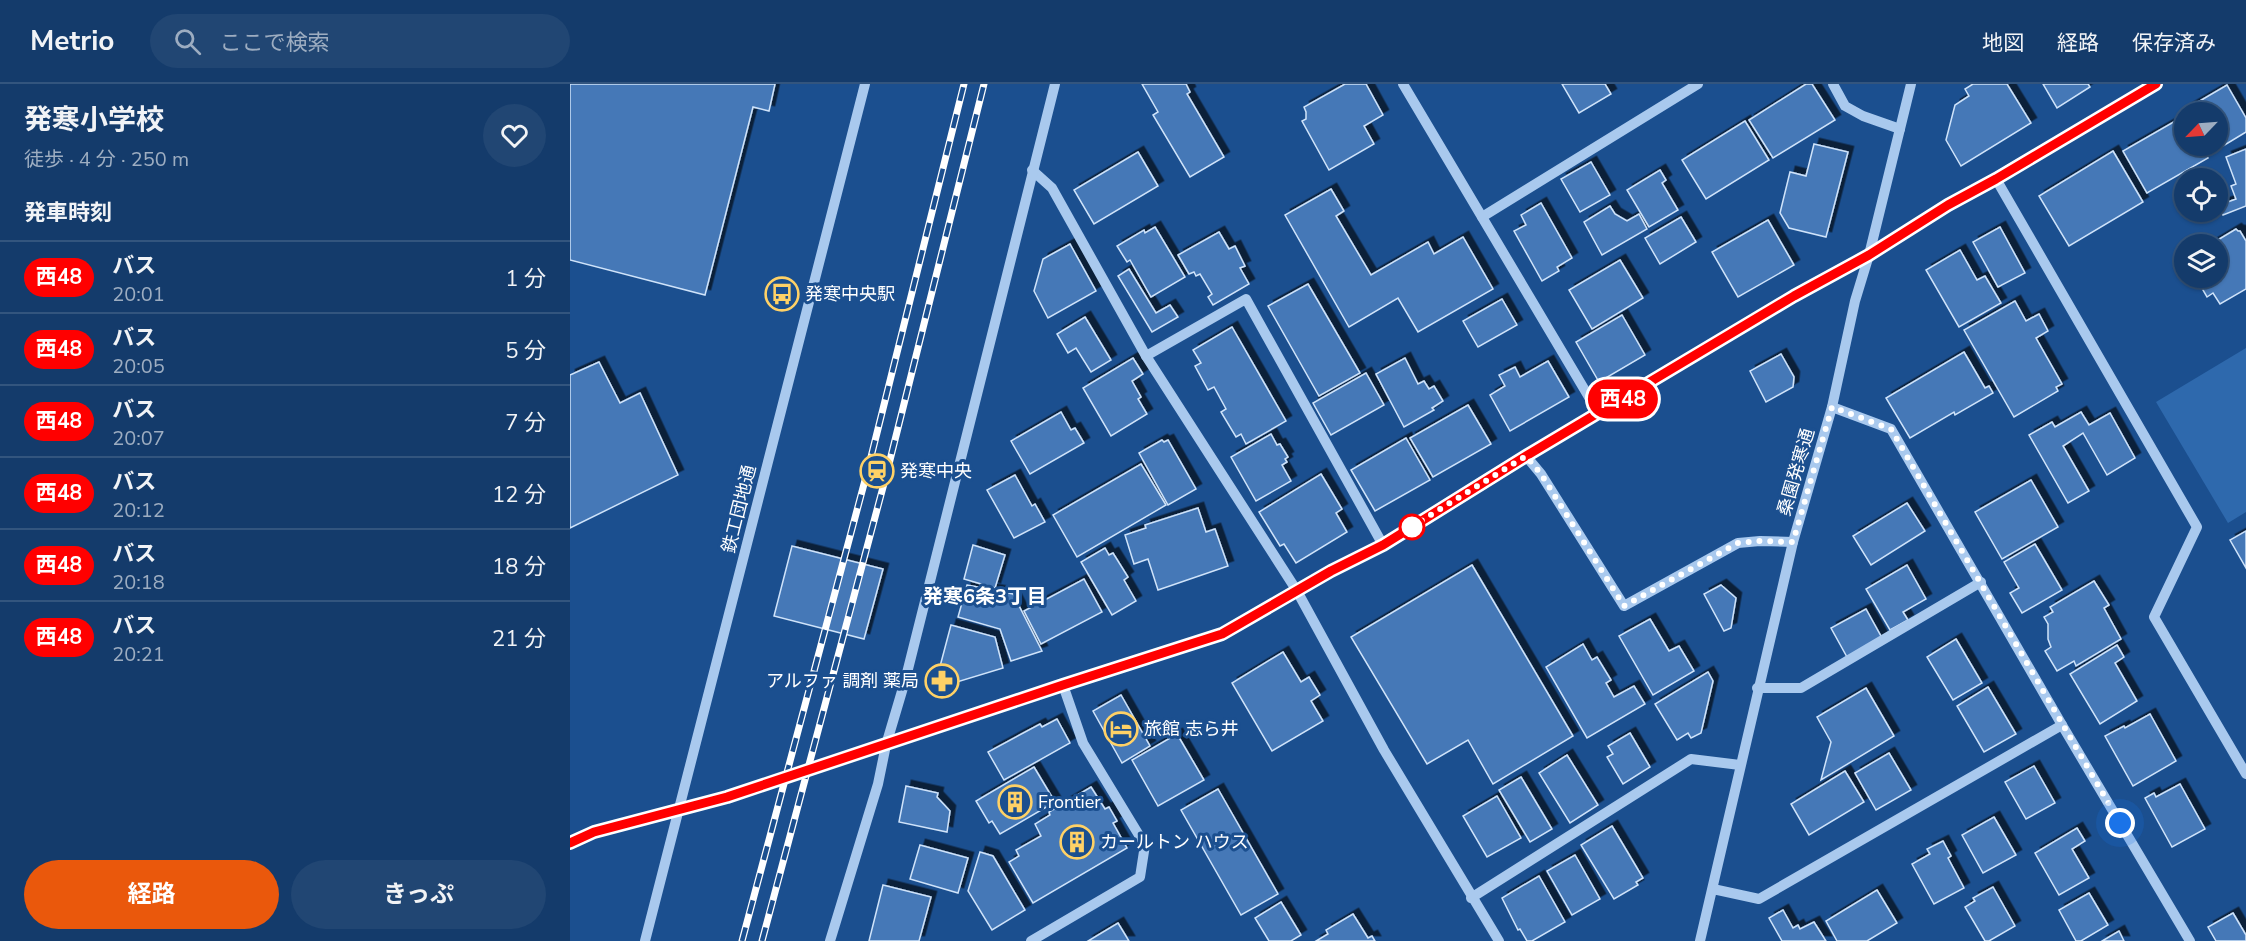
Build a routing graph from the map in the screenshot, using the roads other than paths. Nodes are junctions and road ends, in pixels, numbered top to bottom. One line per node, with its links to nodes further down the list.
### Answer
1 (865, 84): 27 (street, 鉄工団地通)
2 (1055, 84): 9 (street)
3 (1403, 84): 11 (street)
4 (1698, 84): 11 (street)
5 (1833, 84): 8 (street)
6 (1911, 84): 8 (street, 桑園発寒通)
7 (2156, 84): 10 (street)
8 (1900, 129): 12 (street, 桑園発寒通)
9 (1032, 170): 13 (street); 24 (street)
10 (1996, 179): 12 (street); 26 (street)
11 (1482, 217): 15 (street)
12 (1869, 255): 14 (street, 桑園発寒通); 15 (street)
13 (1146, 356): 18 (street); 20 (street)
14 (1832, 407): 17 (street, 桑園発寒通); 19 (street)
15 (1599, 414): 16 (street)
16 (1526, 456): 17 (street); 18 (street)
17 (1793, 542): 22 (street, 桑園発寒通)
18 (1383, 545): 20 (street)
19 (1981, 582): 22 (street); 23 (street)
20 (1297, 591): 21 (street); 30 (street)
21 (1063, 685): 24 (street); 33 (street)
22 (1757, 688): 25 (street, 桑園発寒通)
23 (2062, 725): 29 (street); 36 (street)
24 (886, 745): 27 (street); 32 (street)
25 (1740, 765): 29 (street, 桑園発寒通); 30 (street)
26 (2246, 774)
27 (680, 810): 28 (street); 31 (street, 鉄工団地通)
28 (570, 843)
29 (1713, 889): 35 (street, 桑園発寒通)
30 (1471, 898): 34 (street)
31 (645, 941)
32 (830, 941)
33 (1031, 941)
34 (1499, 941)
35 (1700, 941)
36 (2190, 941)

